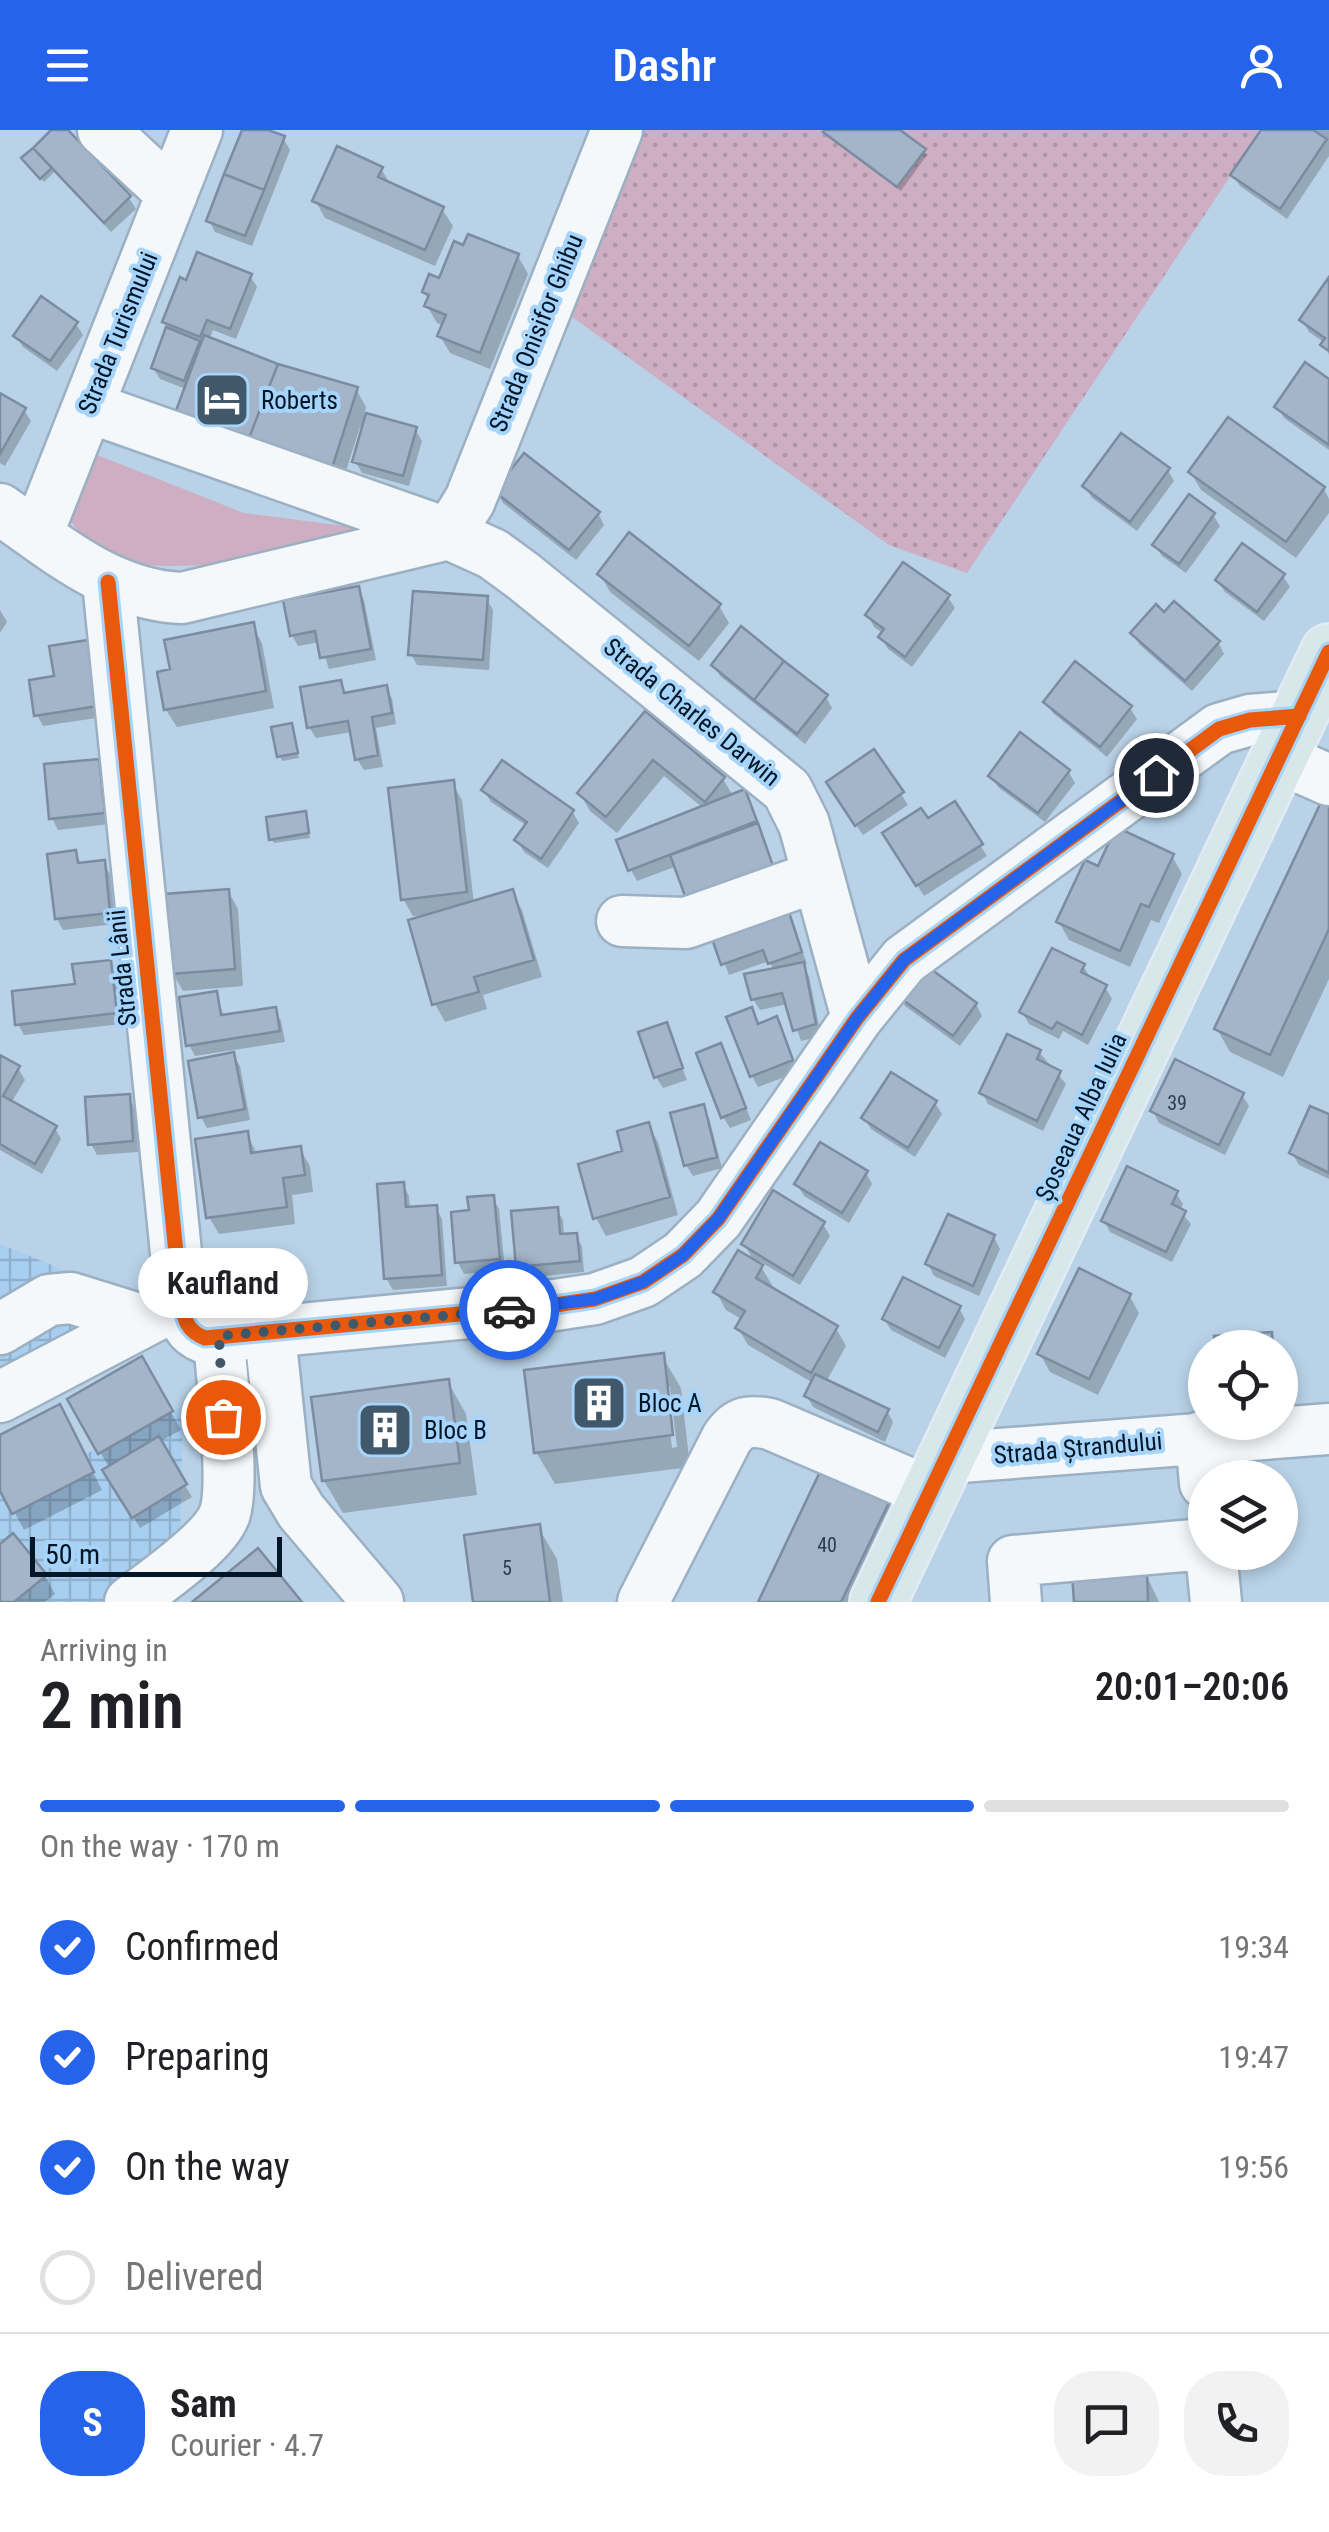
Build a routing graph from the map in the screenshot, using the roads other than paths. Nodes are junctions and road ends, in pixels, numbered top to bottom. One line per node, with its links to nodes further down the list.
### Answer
1 (102, 130): 4 (street)
2 (196, 130): 4 (street, Strada Turismului)
3 (610, 132): 7 (street, Strada Onisifor Ghibu)
4 (172, 194): 5 (street, Strada Turismului)
5 (88, 408): 6 (street, Strada Turismului); 7 (street, Strada Charles Darwin)
6 (18, 522): 8 (street)
7 (449, 534): 8 (street); 12 (street, Strada Charles Darwin)
8 (108, 582): 15 (street, Strada Lânii)
9 (1329, 652): 10 (main road, Șoseaua Alba Iulia)
10 (1290, 737): 11 (street); 14 (street); 22 (main road, Șoseaua Alba Iulia)
11 (1329, 780)
12 (818, 876): 13 (street); 14 (street, Strada Charles Darwin)
13 (622, 921)
14 (857, 1018): 17 (street)
15 (188, 1324): 16 (street); 17 (street); 18 (street); 26 (street, Strada Lânii)
16 (0, 1329)
17 (270, 1334): 27 (street)
18 (0, 1397)
19 (1329, 1429): 20 (street, Strada Ștrandului)
20 (1203, 1460)
21 (1188, 1461): 22 (street, Strada Ștrandului)
22 (938, 1475): 28 (street); 29 (main road, Șoseaua Alba Iulia)
23 (1188, 1547): 25 (street)
24 (1213, 1570): 31 (street)
25 (1014, 1582): 30 (street)
26 (130, 1602)
27 (378, 1602)
28 (643, 1602)
29 (878, 1602)
30 (982, 1602)
31 (1216, 1602)

